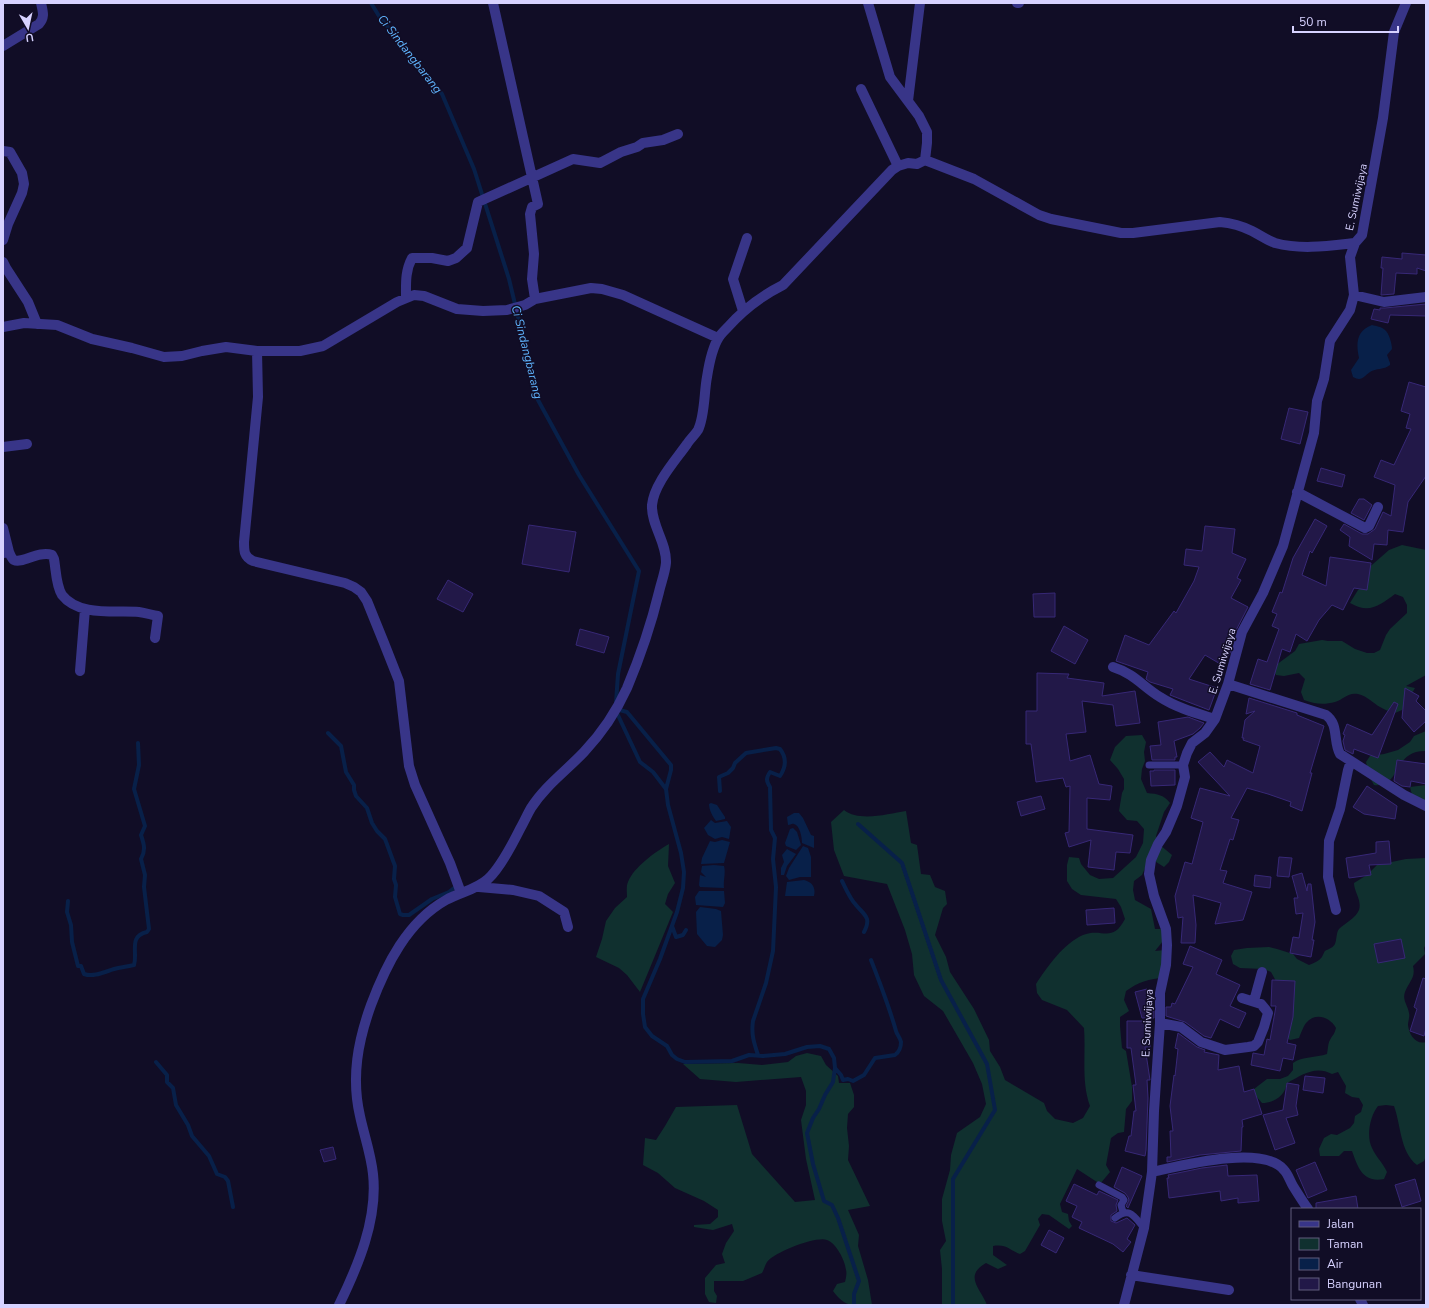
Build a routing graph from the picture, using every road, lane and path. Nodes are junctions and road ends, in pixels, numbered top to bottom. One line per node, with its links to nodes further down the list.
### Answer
1 (41, 3): 6 (street)
2 (493, 3): 13 (street)
3 (868, 3): 8 (street)
4 (920, 3): 8 (street)
5 (1406, 3): 16 (street, E. Sumiwijaya)
6 (3, 46)
7 (861, 89): 12 (street)
8 (908, 101): 11 (street)
9 (678, 134): 13 (street)
10 (3, 151): 15 (street)
11 (925, 160): 12 (street); 16 (street)
12 (898, 166): 22 (street)
13 (532, 178): 20 (street); 21 (street)
14 (747, 238): 22 (street)
15 (3, 240)
16 (1355, 243): 18 (street, E. Sumiwijaya)
17 (3, 262): 23 (street)
18 (1354, 295): 19 (street); 29 (street, E. Sumiwijaya)
19 (1426, 297)
20 (406, 298): 21 (street); 26 (street)
21 (535, 299): 25 (street)
22 (743, 311): 25 (street)
23 (37, 324): 24 (street); 26 (street)
24 (3, 327)
25 (718, 338): 43 (street)
26 (257, 351): 44 (street)
27 (27, 444): 28 (street)
28 (3, 447)
29 (1298, 492): 30 (street); 37 (street, E. Sumiwijaya)
30 (1378, 507)
31 (3, 528): 32 (street)
32 (6, 553): 33 (street)
33 (85, 609): 34 (street); 36 (street)
34 (156, 638)
35 (1113, 667): 38 (street)
36 (80, 671)
37 (1228, 684): 38 (street, E. Sumiwijaya); 39 (street)
38 (1215, 719): 41 (street, E. Sumiwijaya)
39 (1351, 761): 42 (street); 45 (street)
40 (1149, 765): 41 (lane)
41 (1183, 765): 50 (street, E. Sumiwijaya)
42 (1426, 806)
43 (479, 886): 44 (street); 46 (street)
44 (461, 894): 59 (street)
45 (1336, 910)
46 (568, 927)
47 (1262, 972): 49 (street)
48 (1242, 998): 49 (street)
49 (1254, 1002): 50 (street)
50 (1160, 1023): 51 (street, E. Sumiwijaya)
51 (1152, 1172): 53 (street); 56 (street, E. Sumiwijaya)
52 (1099, 1185): 54 (lane)
53 (1307, 1208)
54 (1123, 1212): 55 (lane); 56 (lane)
55 (1115, 1218)
56 (1144, 1228): 57 (street, E. Sumiwijaya)
57 (1131, 1275): 58 (street); 60 (street, E. Sumiwijaya)
58 (1229, 1290)
59 (339, 1305)
60 (1124, 1305)

